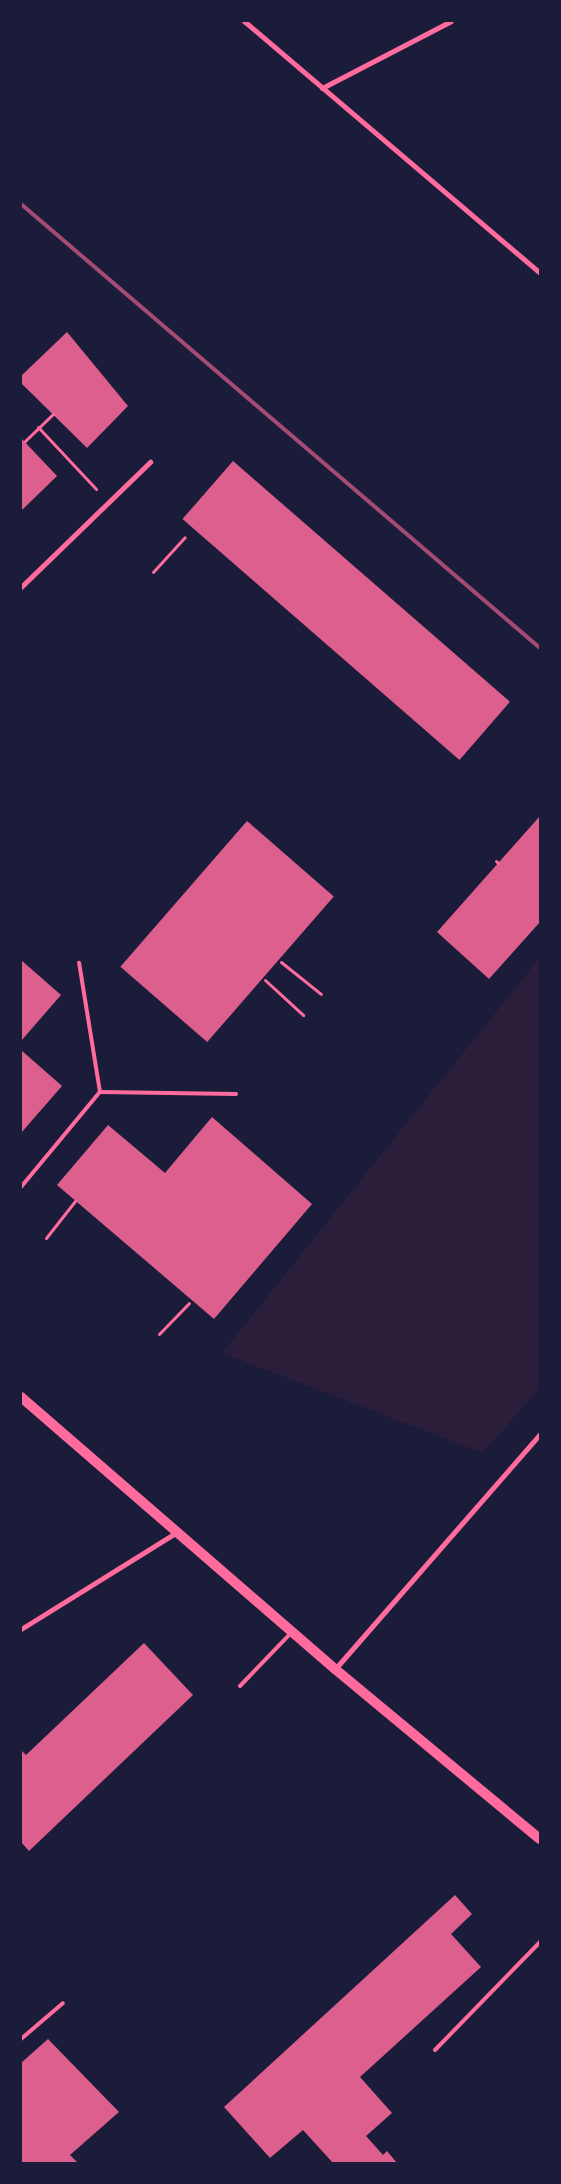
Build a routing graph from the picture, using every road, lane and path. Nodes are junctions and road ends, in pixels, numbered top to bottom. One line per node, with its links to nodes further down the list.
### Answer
1 (244, 21): 3 (street)
2 (451, 21): 3 (street)
3 (322, 88): 4 (street)
4 (540, 274)
5 (53, 414): 6 (path)
6 (38, 427): 7 (path); 9 (path)
7 (25, 441)
8 (150, 462): 9 (street)
9 (108, 502): 12 (street)
10 (185, 537): 11 (path)
11 (153, 572)
12 (21, 587)
13 (281, 962): 16 (path)
14 (79, 963): 18 (lane)
15 (265, 980): 17 (path)
16 (321, 994)
17 (303, 1015)
18 (100, 1092): 19 (lane); 20 (lane)
19 (236, 1094)
20 (21, 1187)
21 (74, 1201): 22 (path)
22 (46, 1238)
23 (188, 1303): 24 (path)
24 (159, 1334)
25 (21, 1397): 27 (main road)
26 (540, 1434): 30 (street)
27 (177, 1532): 28 (street); 29 (main road)
28 (21, 1629)
29 (292, 1632): 30 (main road); 31 (lane)
30 (335, 1669): 32 (main road)
31 (240, 1686)
32 (540, 1839)
33 (540, 1942): 36 (lane)
34 (63, 2003): 35 (lane)
35 (21, 2039)
36 (435, 2050)

